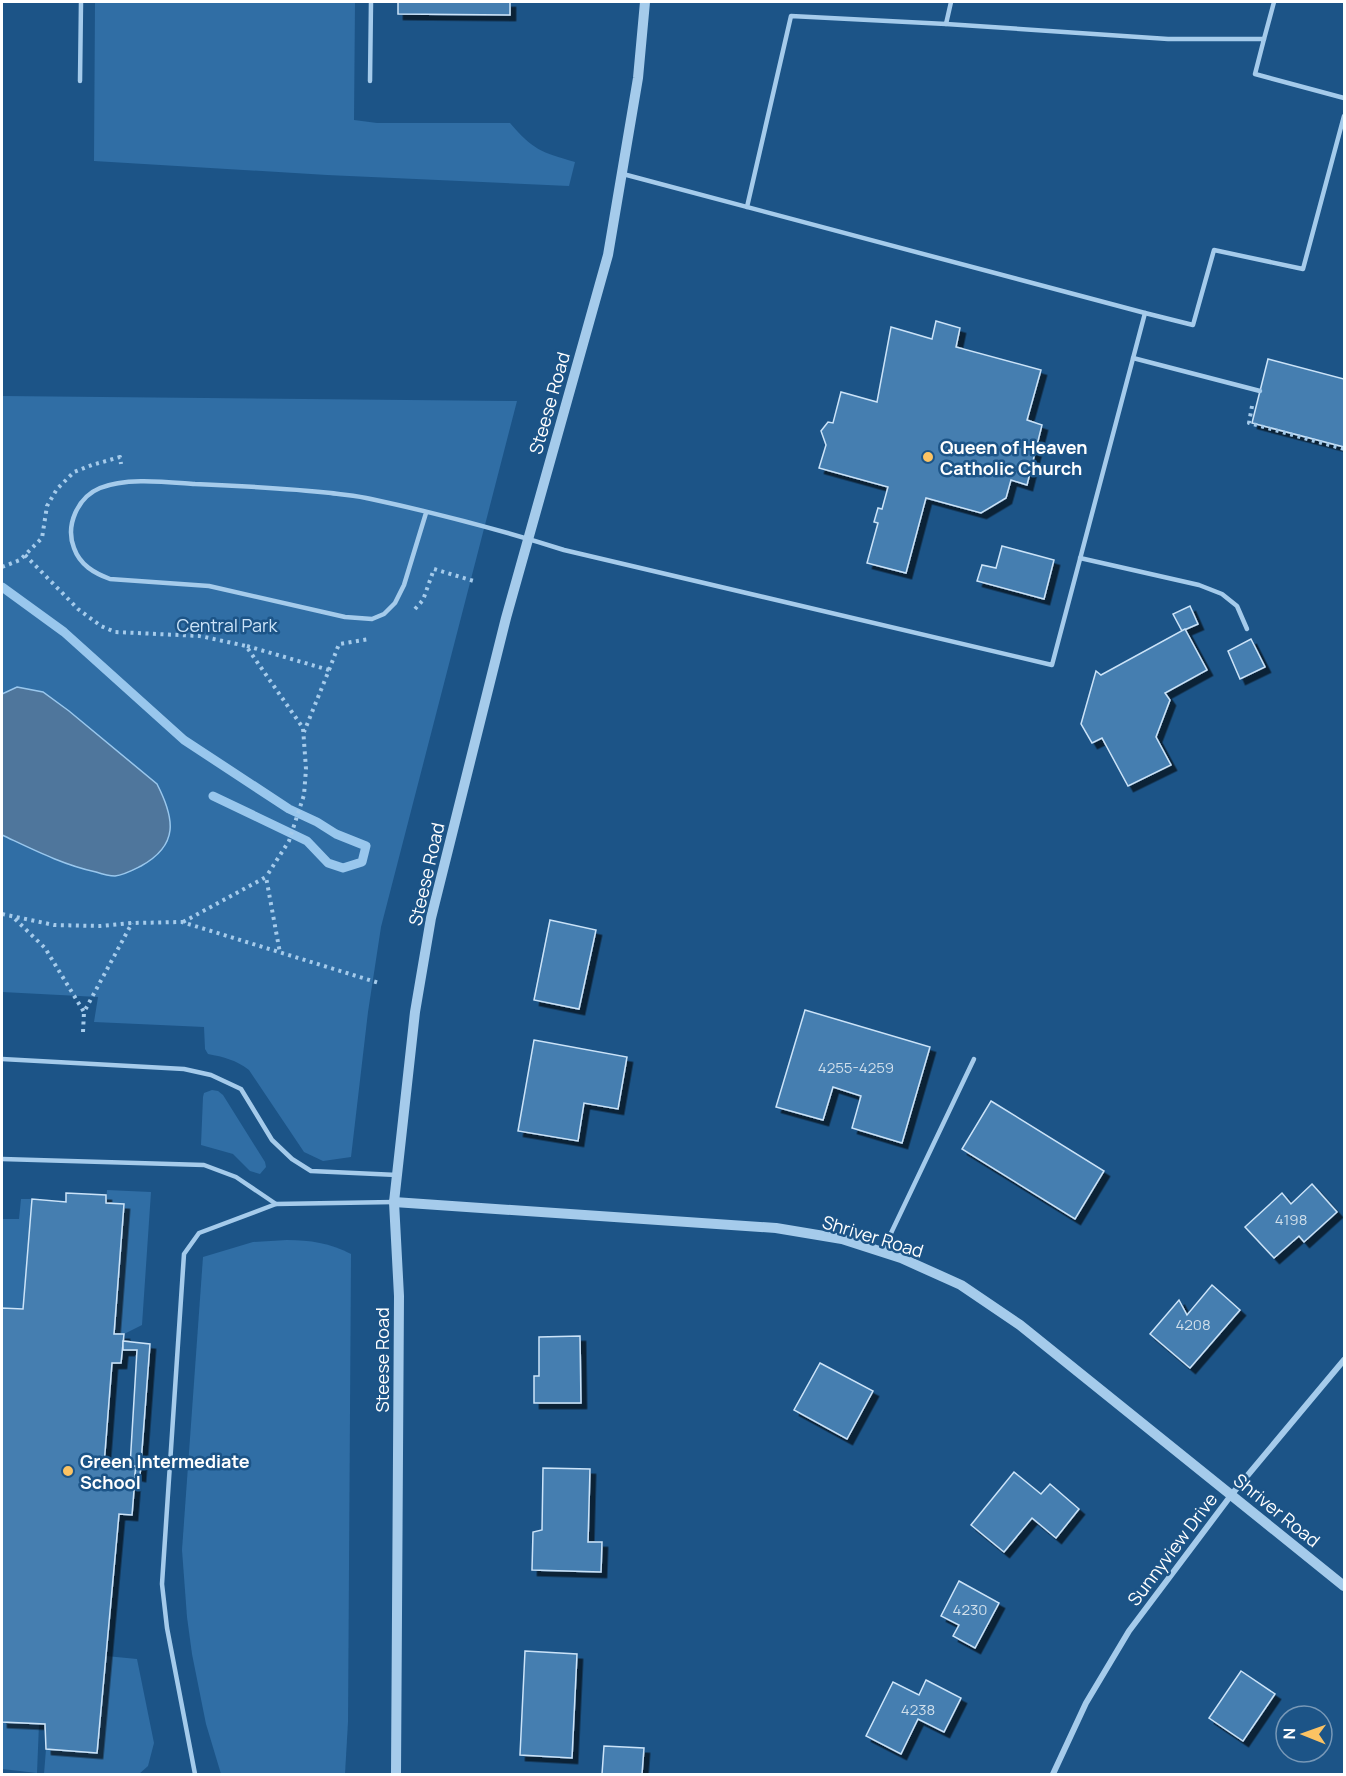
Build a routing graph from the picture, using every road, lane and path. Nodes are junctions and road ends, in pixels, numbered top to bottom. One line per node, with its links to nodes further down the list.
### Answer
1 (81, 2): 8 (lane)
2 (371, 2): 9 (lane)
3 (645, 2): 12 (street, Steese Road)
4 (951, 2): 6 (lane)
5 (1274, 2): 7 (lane)
6 (946, 24): 7 (lane); 13 (lane)
7 (1264, 39): 10 (lane)
8 (80, 81)
9 (370, 81)
10 (1344, 98)
11 (1344, 116): 14 (lane)
12 (623, 174): 13 (lane); 19 (street, Steese Road)
13 (747, 207): 14 (lane)
14 (1144, 313): 15 (lane)
15 (1133, 358): 16 (lane); 21 (lane)
16 (1258, 390): 17 (path)
17 (1344, 449)
18 (426, 513): 18 (lane); 19 (lane)
19 (528, 539): 21 (lane); 37 (street, Steese Road)
20 (25, 555): 23 (path)
21 (1080, 558): 22 (lane)
22 (1247, 628)
23 (246, 646): 24 (path); 24 (path)
24 (303, 734): 25 (path)
25 (266, 877): 28 (path); 30 (path)
26 (2, 914): 27 (path)
27 (14, 918): 29 (path); 32 (path)
28 (182, 922): 29 (path); 30 (path)
29 (132, 923): 32 (path)
30 (280, 952): 31 (path)
31 (379, 983)
32 (84, 1012): 33 (path)
33 (83, 1032)
34 (2, 1059): 37 (lane)
35 (974, 1059): 40 (lane)
36 (2, 1159): 39 (lane)
37 (398, 1175): 38 (street, Steese Road)
38 (394, 1202): 39 (lane); 40 (street, Shriver Road); 45 (street, Steese Road)
39 (276, 1204): 44 (lane)
40 (882, 1251): 42 (street, Shriver Road)
41 (1344, 1360): 42 (street, Sunnyview Drive)
42 (1232, 1494): 43 (street, Shriver Road); 46 (street, Sunnyview Drive)
43 (1344, 1586)
44 (195, 1774)
45 (396, 1774)
46 (1053, 1774)

